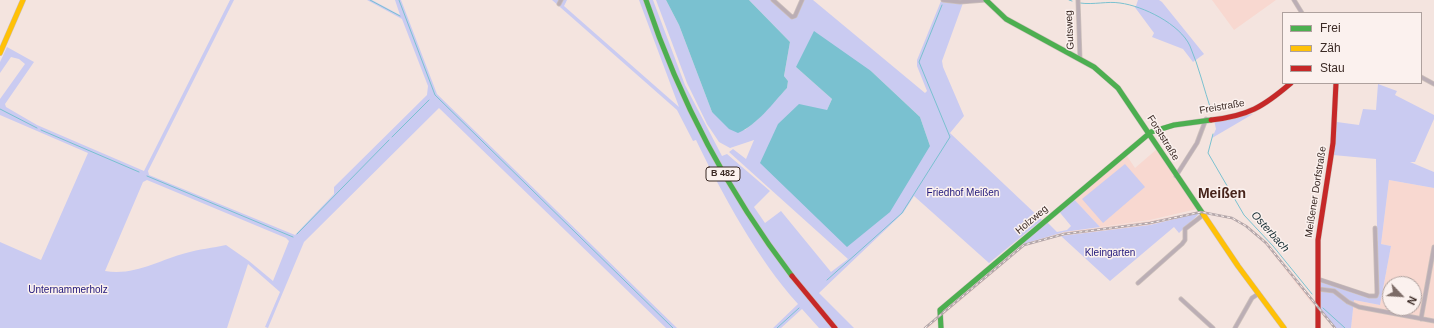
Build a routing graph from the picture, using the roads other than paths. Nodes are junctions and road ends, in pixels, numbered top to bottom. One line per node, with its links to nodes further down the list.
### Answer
1 (23, 0): 10 (street)
2 (646, 0): 29 (street, B 482)
3 (773, 0): 4 (street)
4 (802, 0)
5 (943, 0): 6 (street)
6 (986, 0): 11 (street, Forststraße)
7 (1078, 0): 11 (street, Gutsweg)
8 (1294, 0): 9 (street)
9 (1301, 12)
10 (0, 53)
11 (1080, 59): 17 (street, Forststraße)
12 (1422, 78): 15 (street)
13 (1290, 84): 16 (street, Freistraße)
14 (1336, 84): 22 (street, Meißener Dorfstraße)
15 (1434, 84)
16 (1206, 119): 17 (street, Freistraße); 18 (street)
17 (1150, 134): 18 (street, Forststraße); 30 (street, Holzweg)
18 (1176, 176): 19 (street, Forststraße)
19 (1203, 215): 23 (street); 25 (street, Forststraße)
20 (1375, 228): 22 (street)
21 (1434, 247): 27 (street)
22 (1318, 279): 24 (street, Meißener Dorfstraße)
23 (1138, 283)
24 (1318, 289): 27 (street); 34 (street, Meißener Dorfstraße)
25 (1258, 294): 32 (street); 33 (street, Forststraße)
26 (1181, 299): 31 (street)
27 (1421, 319): 28 (street)
28 (1434, 321)
29 (835, 328)
30 (942, 328)
31 (1213, 328)
32 (1235, 328)
33 (1284, 328)
34 (1318, 328)

